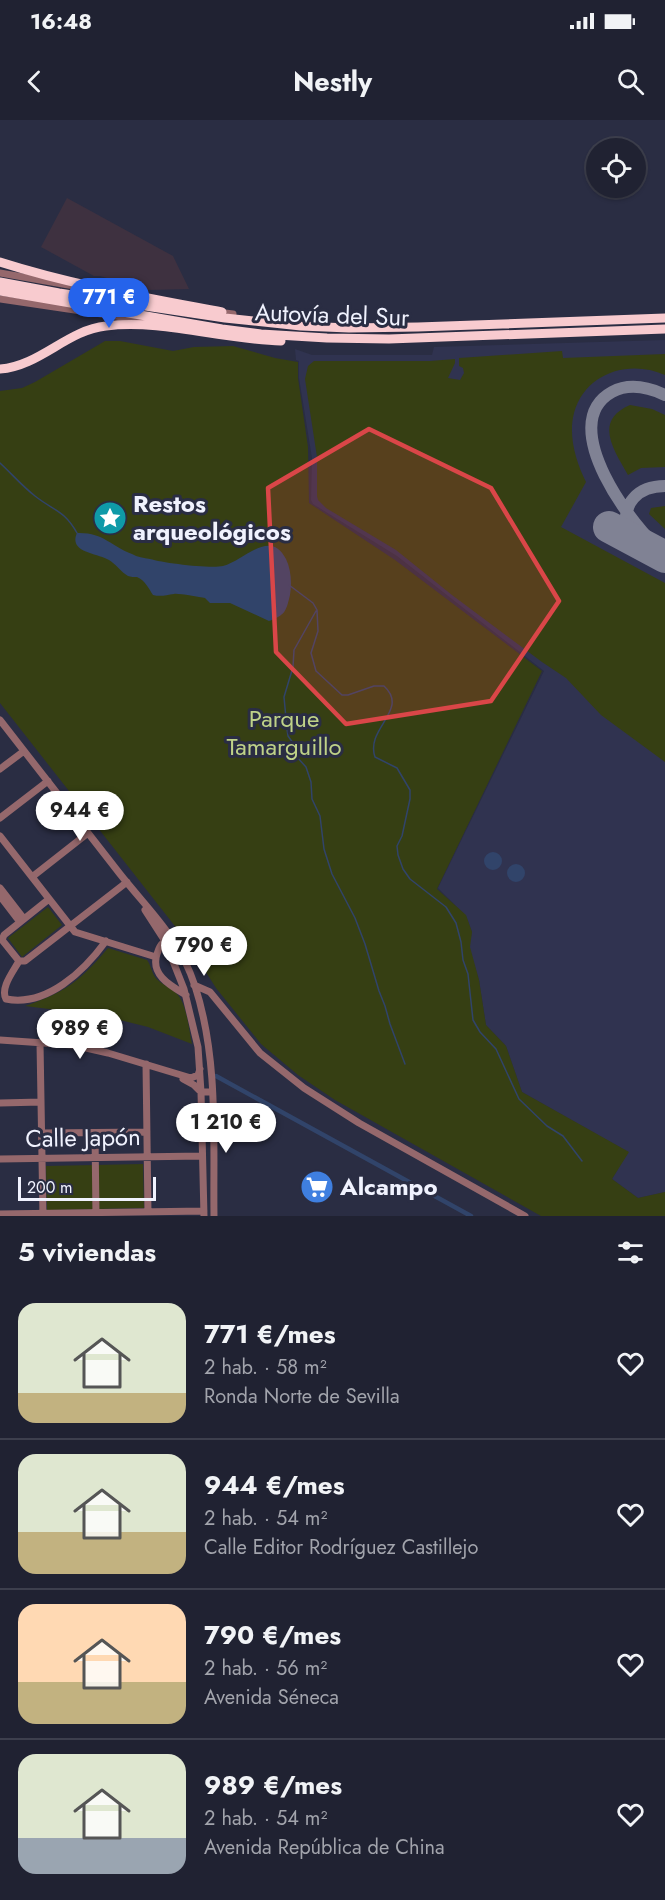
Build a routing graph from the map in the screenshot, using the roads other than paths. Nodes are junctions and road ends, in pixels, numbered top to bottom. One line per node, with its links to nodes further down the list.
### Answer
1 (0, 262): 6 (highway)
2 (0, 273): 6 (street)
3 (0, 282): 8 (highway, Autovía del Sur)
4 (0, 291): 9 (highway, Autovía del Sur)
5 (0, 298): 9 (street)
6 (233, 314): 8 (highway)
7 (665, 318): 8 (highway, Autovía del Sur)
8 (301, 326)
9 (222, 329): 11 (highway, Autovía del Sur)
10 (665, 329): 11 (highway, Autovía del Sur)
11 (389, 339): 12 (highway)
12 (0, 369)
13 (0, 720): 14 (street)
14 (24, 751): 15 (street); 16 (street)
15 (0, 769)
16 (48, 781): 17 (street); 18 (street)
17 (0, 818)
18 (88, 833): 20 (street); 21 (street)
19 (0, 836): 20 (street)
20 (32, 877): 24 (street)
21 (129, 885): 26 (street); 28 (street); 31 (street)
22 (0, 888): 25 (street)
23 (0, 896): 25 (street)
24 (49, 899): 25 (street); 26 (street)
25 (22, 920): 30 (street)
26 (70, 926): 27 (street); 30 (street)
27 (106, 941): 29 (street); 30 (street)
28 (165, 941): 29 (street); 32 (street)
29 (156, 957): 32 (street)
30 (19, 961)
31 (194, 984): 33 (street); 34 (street)
32 (186, 995): 39 (street)
33 (217, 1000): 34 (street); 58 (street)
34 (202, 1012): 41 (street)
35 (1, 1041): 36 (street)
36 (40, 1043): 37 (street); 42 (street)
37 (146, 1064): 38 (street); 45 (street)
38 (162, 1069): 39 (street); 40 (street)
39 (200, 1069): 40 (street)
40 (201, 1092): 41 (street); 48 (street)
41 (212, 1092): 57 (street)
42 (41, 1102): 43 (street); 46 (street)
43 (0, 1103)
44 (95, 1132): 45 (street); 46 (street); 49 (street)
45 (147, 1132): 47 (street)
46 (42, 1133): 50 (street)
47 (147, 1156): 48 (street, Calle Japón); 49 (street, Calle Japón); 53 (street)
48 (202, 1156): 54 (street)
49 (95, 1157): 50 (street, Calle Japón); 56 (street)
50 (42, 1158): 51 (street, Calle Japón); 55 (street)
51 (0, 1159)
52 (0, 1214): 55 (street)
53 (148, 1214): 54 (street); 56 (street)
54 (204, 1214)
55 (43, 1215): 56 (street)
56 (96, 1215)
57 (214, 1216)
58 (525, 1216)

